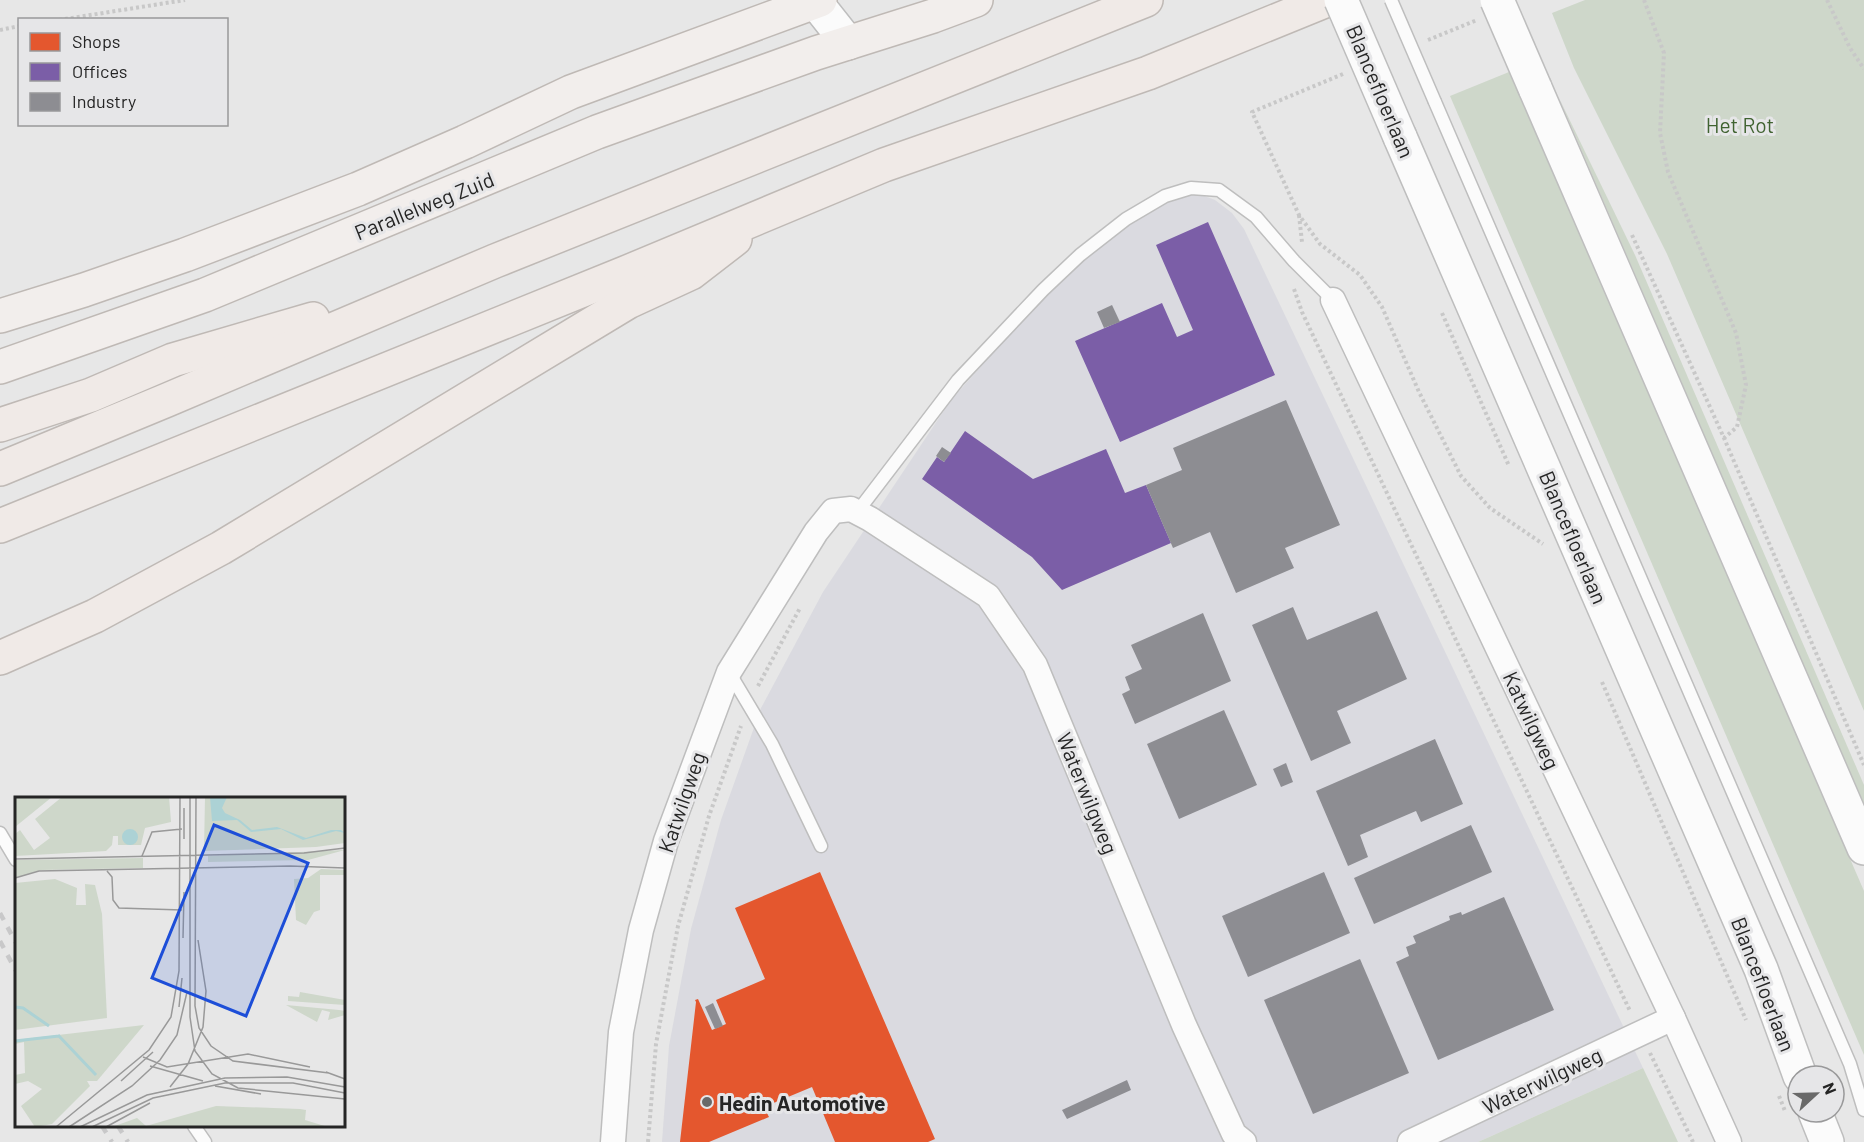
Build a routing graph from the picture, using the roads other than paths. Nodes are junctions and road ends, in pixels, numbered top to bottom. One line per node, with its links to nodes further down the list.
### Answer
1 (823, 0): 8 (main road); 12 (highway, Parallelweg Zuid)
2 (976, 0): 8 (highway, Parallelweg Zuid)
3 (1146, 0): 10 (highway)
4 (1327, 0): 9 (highway)
5 (1341, 0): 25 (main road, Blancefloerlaan, bridge)
6 (1391, 0): 26 (lane, bridge)
7 (1497, 0): 22 (main road, bridge)
8 (848, 43): 13 (highway, Parallelweg Zuid)
9 (768, 213): 17 (highway); 18 (highway)
10 (495, 261): 14 (highway); 15 (highway)
11 (1333, 300): 16 (lane); 24 (street, Katwilgweg)
12 (0, 316)
13 (0, 367)
14 (0, 425)
15 (0, 469)
16 (854, 510): 19 (street, Katwilgweg); 33 (street, Waterwilgweg)
17 (0, 525)
18 (0, 658)
19 (729, 672): 21 (lane); 32 (street, Katwilgweg)
20 (0, 833): 23 (lane)
21 (821, 846)
22 (1864, 848)
23 (15, 858)
24 (1673, 1017): 34 (street, Waterwilgweg); 35 (street, Katwilgweg)
25 (1796, 1064)
26 (1850, 1064): 27 (lane); 28 (lane)
27 (1864, 1087)
28 (1864, 1110)
29 (1820, 1124): 36 (main road)
30 (195, 1127): 31 (lane)
31 (205, 1142)
32 (613, 1142)
33 (1244, 1142)
34 (1410, 1142)
35 (1729, 1142)
36 (1827, 1142)

